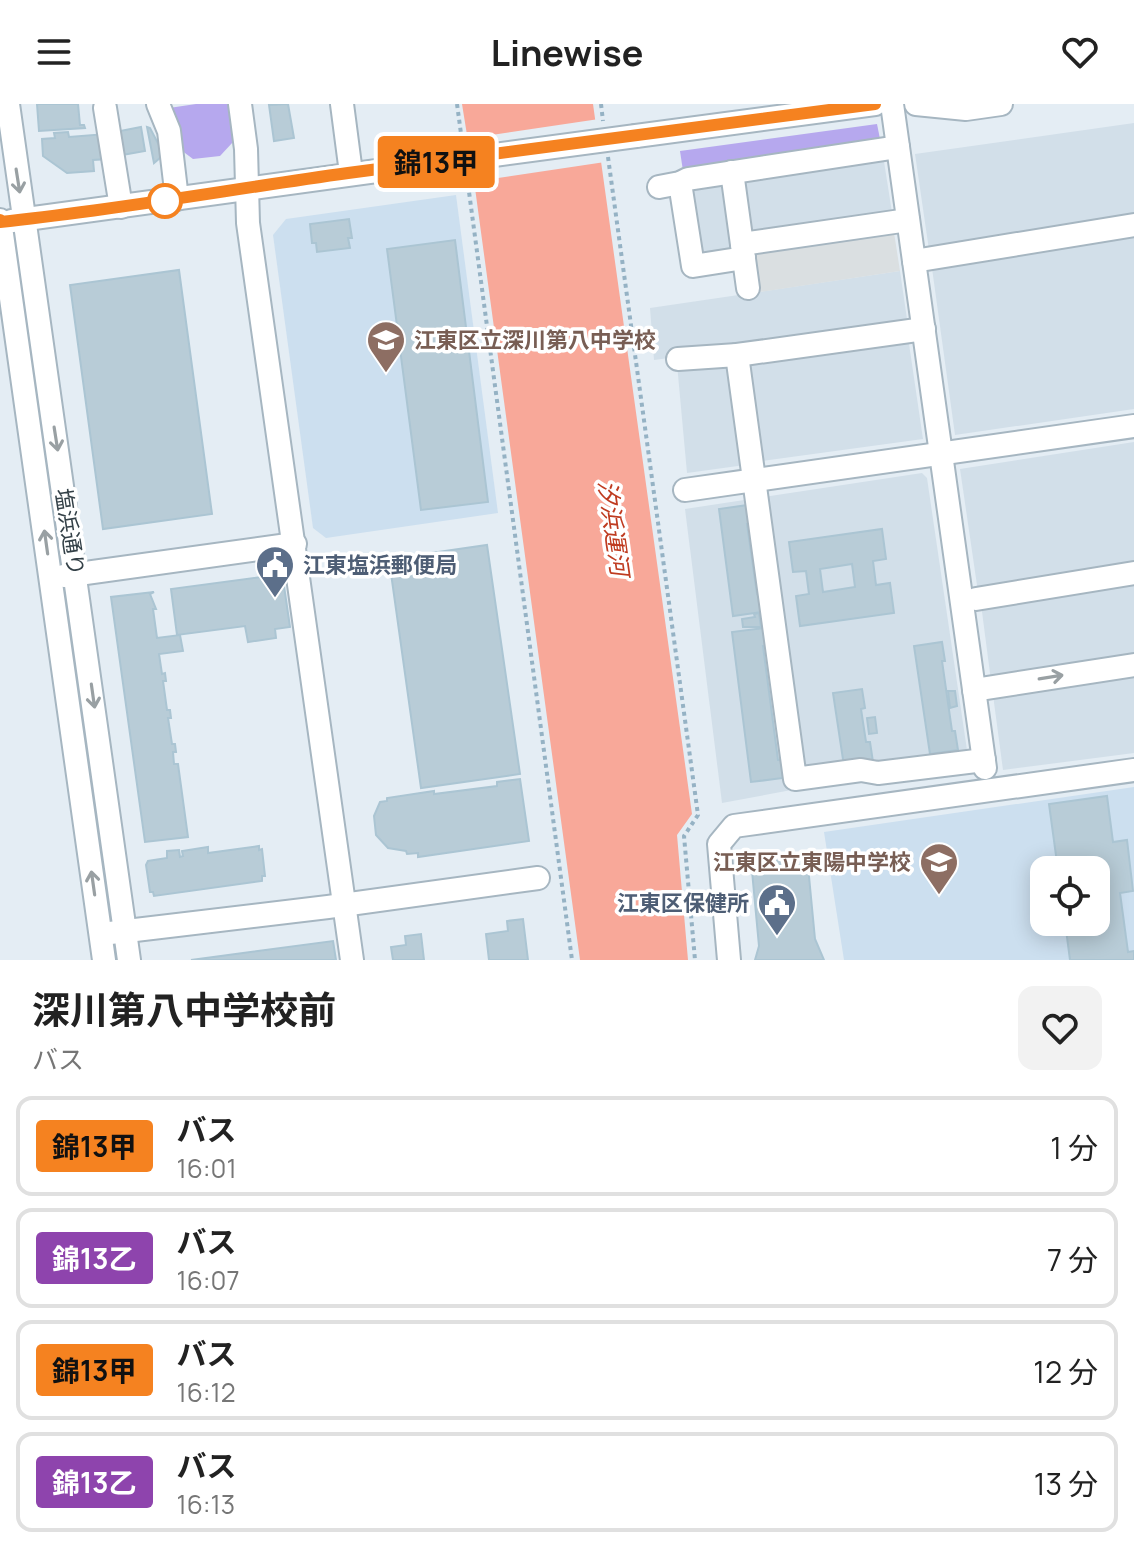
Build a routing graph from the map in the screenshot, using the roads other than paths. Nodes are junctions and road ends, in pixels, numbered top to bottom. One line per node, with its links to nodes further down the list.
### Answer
1 (8, 104): 16 (street, 塩浜通り, one-way to 16)
2 (158, 104): 14 (street)
3 (240, 104): 13 (street)
4 (342, 104): 12 (street)
5 (875, 104): 12 (street, bridge)
6 (892, 104): 10 (street)
7 (916, 104): 8 (street)
8 (1001, 104)
9 (105, 108): 15 (street)
10 (898, 147): 11 (street); 17 (street)
11 (732, 172): 20 (street); 20 (street)
12 (351, 173): 13 (street)
13 (247, 187): 14 (street); 30 (street)
14 (177, 199): 15 (street)
15 (121, 207): 16 (street)
16 (24, 220): 18 (street); 32 (street, 塩浜通り, one-way to 32)
17 (908, 220): 20 (street); 21 (street)
18 (0, 221): 33 (street, 塩浜通り, one-way to 18)
19 (1134, 225): 21 (street)
20 (743, 251): 22 (street)
21 (914, 261): 23 (street)
22 (748, 288)
23 (924, 329): 24 (street); 27 (street)
24 (737, 355): 25 (street); 28 (street)
25 (678, 359)
26 (1134, 426): 27 (street)
27 (941, 453): 28 (street); 36 (street)
28 (753, 479): 29 (street); 36 (street)
29 (685, 490)
30 (295, 544): 32 (street); 39 (street)
31 (1134, 573): 34 (street)
32 (76, 574): 33 (street); 40 (street, 塩浜通り, one-way to 40)
33 (51, 578): 41 (street, 塩浜通り, one-way to 33)
34 (976, 599)
35 (1134, 665): 36 (street, one-way to 35)
36 (974, 690)
37 (1134, 770): 45 (street)
38 (538, 878): 39 (street)
39 (345, 905): 40 (street); 44 (street)
40 (125, 930): 41 (street); 43 (street, 塩浜通り)
41 (101, 934): 42 (street, 塩浜通り)
42 (104, 960)
43 (129, 960)
44 (352, 960)
45 (729, 960)

